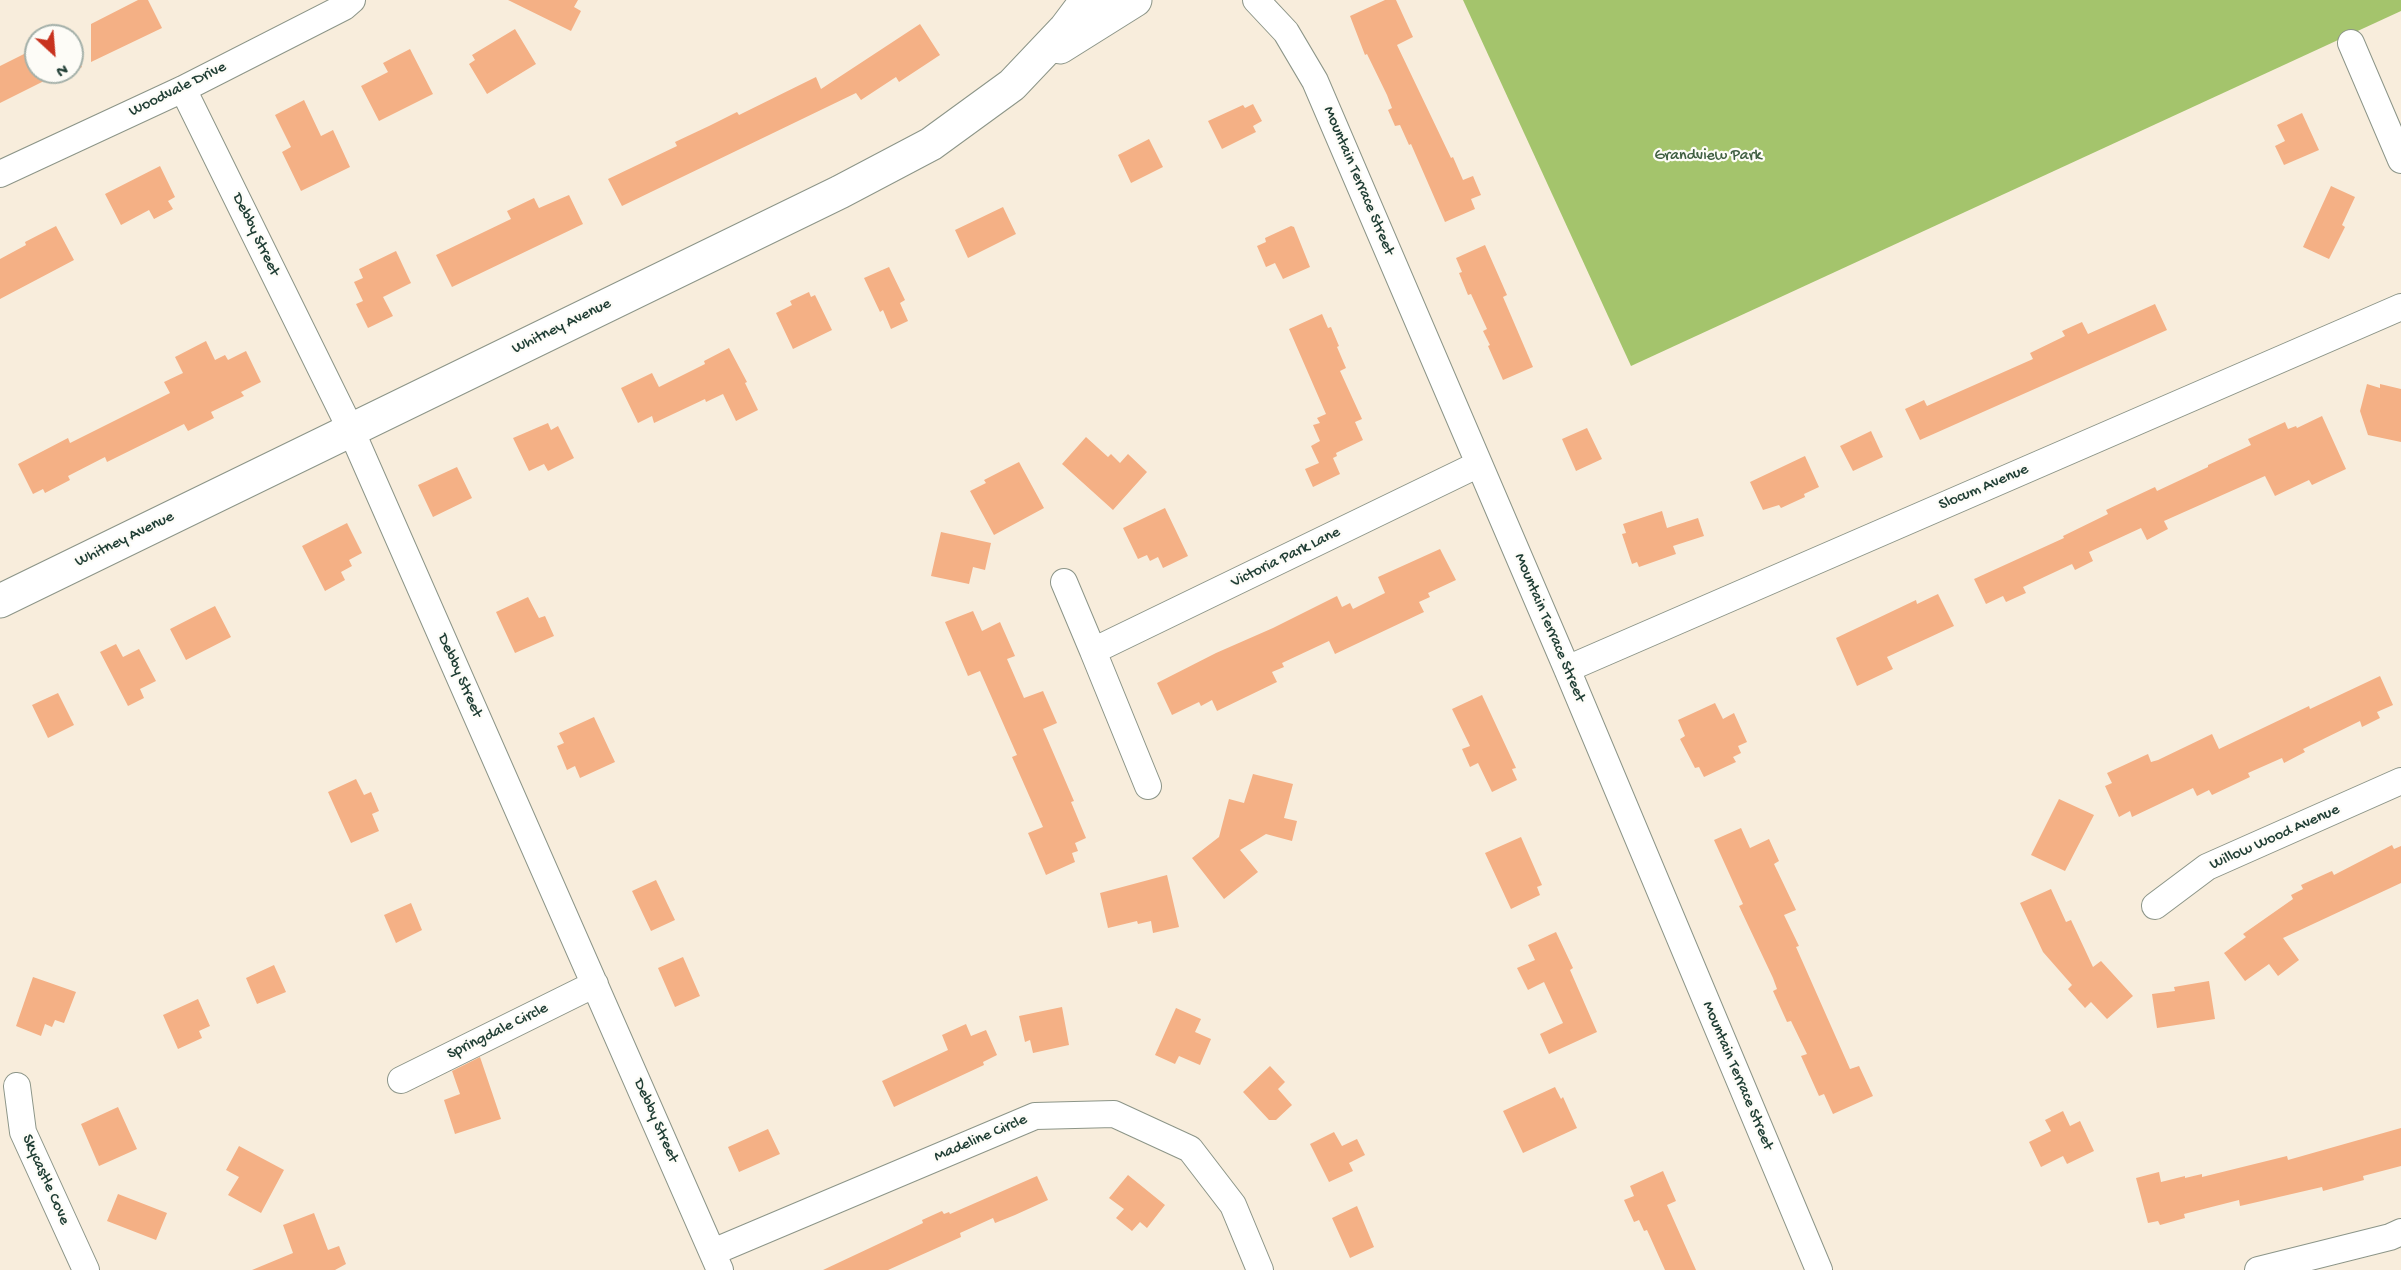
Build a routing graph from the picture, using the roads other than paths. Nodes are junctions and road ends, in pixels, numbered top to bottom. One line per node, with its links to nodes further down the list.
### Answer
1 (352, 0): 7 (street, Woodvale Drive)
2 (1087, 0): 6 (main road, Whitney Avenue)
3 (1135, 0): 6 (main road)
4 (1256, 0): 12 (street, Mountain Terrace Street)
5 (2351, 43): 8 (street)
6 (1030, 66): 11 (main road, Whitney Avenue)
7 (183, 89): 9 (street, Woodvale Drive); 11 (street, Debby Street)
8 (2401, 160)
9 (0, 174)
10 (2401, 307): 16 (street, Slocum Avenue)
11 (351, 430): 14 (main road, Whitney Avenue); 20 (street, Debby Street)
12 (1479, 464): 15 (street, Victoria Park Lane); 16 (street, Mountain Terrace Street)
13 (1064, 582): 15 (street)
14 (0, 601)
15 (1093, 651): 18 (street)
16 (1567, 669): 27 (street, Mountain Terrace Street)
17 (2401, 782): 19 (street, Willow Wood Avenue)
18 (1148, 786)
19 (2156, 906)
20 (595, 984): 21 (street, Springdale Circle); 24 (street, Debby Street)
21 (401, 1080)
22 (17, 1086): 25 (street, Skycastle Cove)
23 (2401, 1232): 28 (street)
24 (717, 1261): 26 (street, Madeline Circle)
25 (86, 1270)
26 (1260, 1270)
27 (1819, 1270)
28 (2258, 1270)

